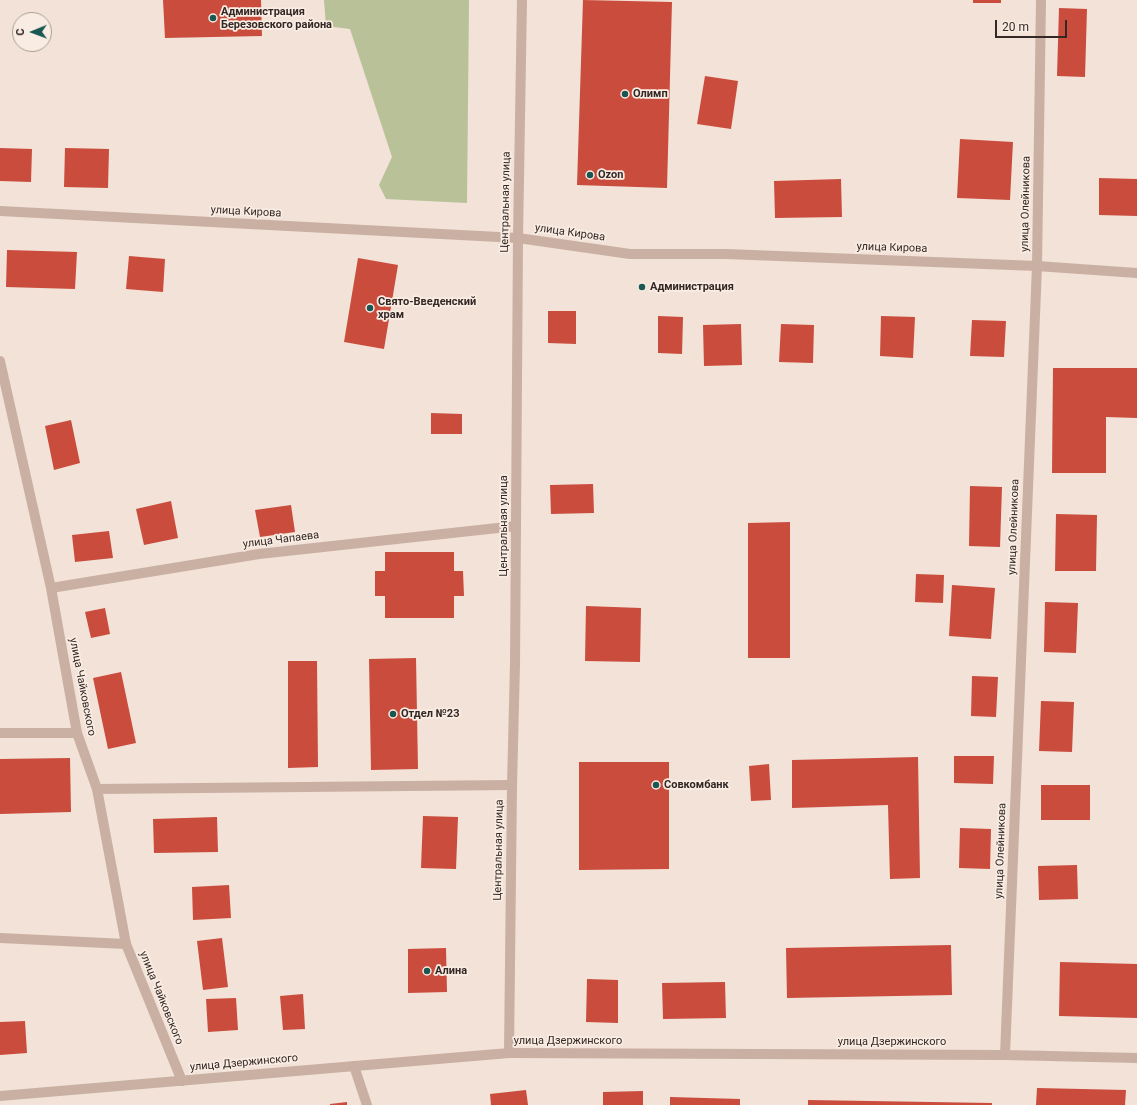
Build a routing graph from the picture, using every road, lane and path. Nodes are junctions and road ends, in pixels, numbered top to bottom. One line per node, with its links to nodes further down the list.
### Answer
1 (522, 0): 4 (street, Центральная улица)
2 (1041, 0): 5 (street, улица Олейникова)
3 (0, 211): 4 (street, улица Кирова)
4 (518, 238): 5 (street, улица Кирова); 8 (street, Центральная улица)
5 (1037, 266): 6 (street, улица Кирова); 17 (street, улица Олейникова)
6 (1137, 273)
7 (0, 361): 9 (street, улица Чайковского)
8 (516, 526): 9 (street, улица Чапаева); 12 (street, Центральная улица)
9 (51, 588): 10 (street, улица Чайковского)
10 (77, 732): 11 (street); 13 (street, улица Чайковского)
11 (0, 733)
12 (512, 785): 13 (street); 16 (street, Центральная улица)
13 (97, 790): 15 (street, улица Чайковского)
14 (0, 938): 15 (street)
15 (126, 944): 20 (street, улица Чайковского)
16 (509, 1053): 17 (street, улица Дзержинского); 19 (street, улица Дзержинского)
17 (1005, 1055): 18 (street, улица Дзержинского)
18 (1137, 1058)
19 (354, 1066): 20 (street, улица Дзержинского); 22 (street)
20 (182, 1081): 21 (street, улица Дзержинского)
21 (0, 1096)
22 (367, 1105)

